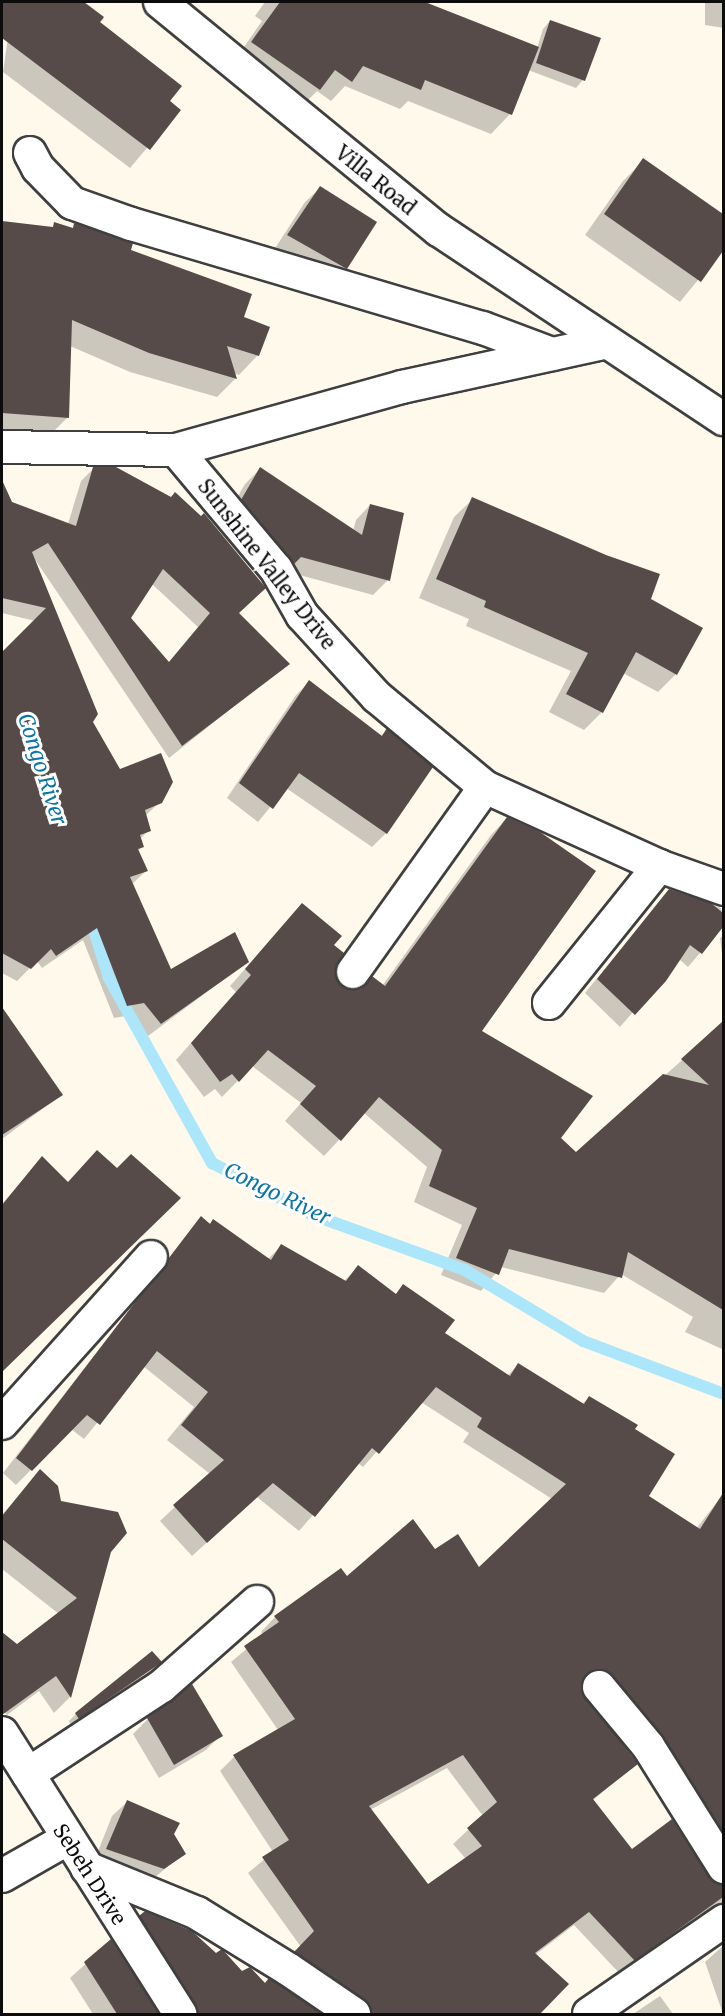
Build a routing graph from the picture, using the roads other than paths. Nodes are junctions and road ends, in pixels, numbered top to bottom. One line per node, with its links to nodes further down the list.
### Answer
1 (160, 2): 3 (street, Villa Road)
2 (30, 153): 4 (street)
3 (603, 343): 4 (street); 5 (street, Villa Road)
4 (552, 354): 7 (street)
5 (718, 405)
6 (2, 447): 7 (street)
7 (176, 450): 8 (street, Sunshine Valley Drive)
8 (485, 787): 9 (street, Sunshine Valley Drive); 11 (street)
9 (659, 866): 10 (street, Sunshine Valley Drive); 12 (street)
10 (723, 889)
11 (353, 972)
12 (549, 1003)
13 (151, 1257): 14 (street)
14 (2, 1423)
15 (257, 1602): 18 (street)
16 (599, 1687): 20 (street)
17 (2, 1733): 18 (street, Sebeh Drive)
18 (28, 1774): 19 (street, Sebeh Drive)
19 (67, 1839): 21 (street, Sebeh Drive); 22 (street)
20 (723, 1867)
21 (87, 1868): 24 (street, Sebeh Drive); 25 (street)
22 (2, 1876)
23 (723, 1921): 26 (street)
24 (180, 2014)
25 (354, 2014)
26 (589, 2014)

